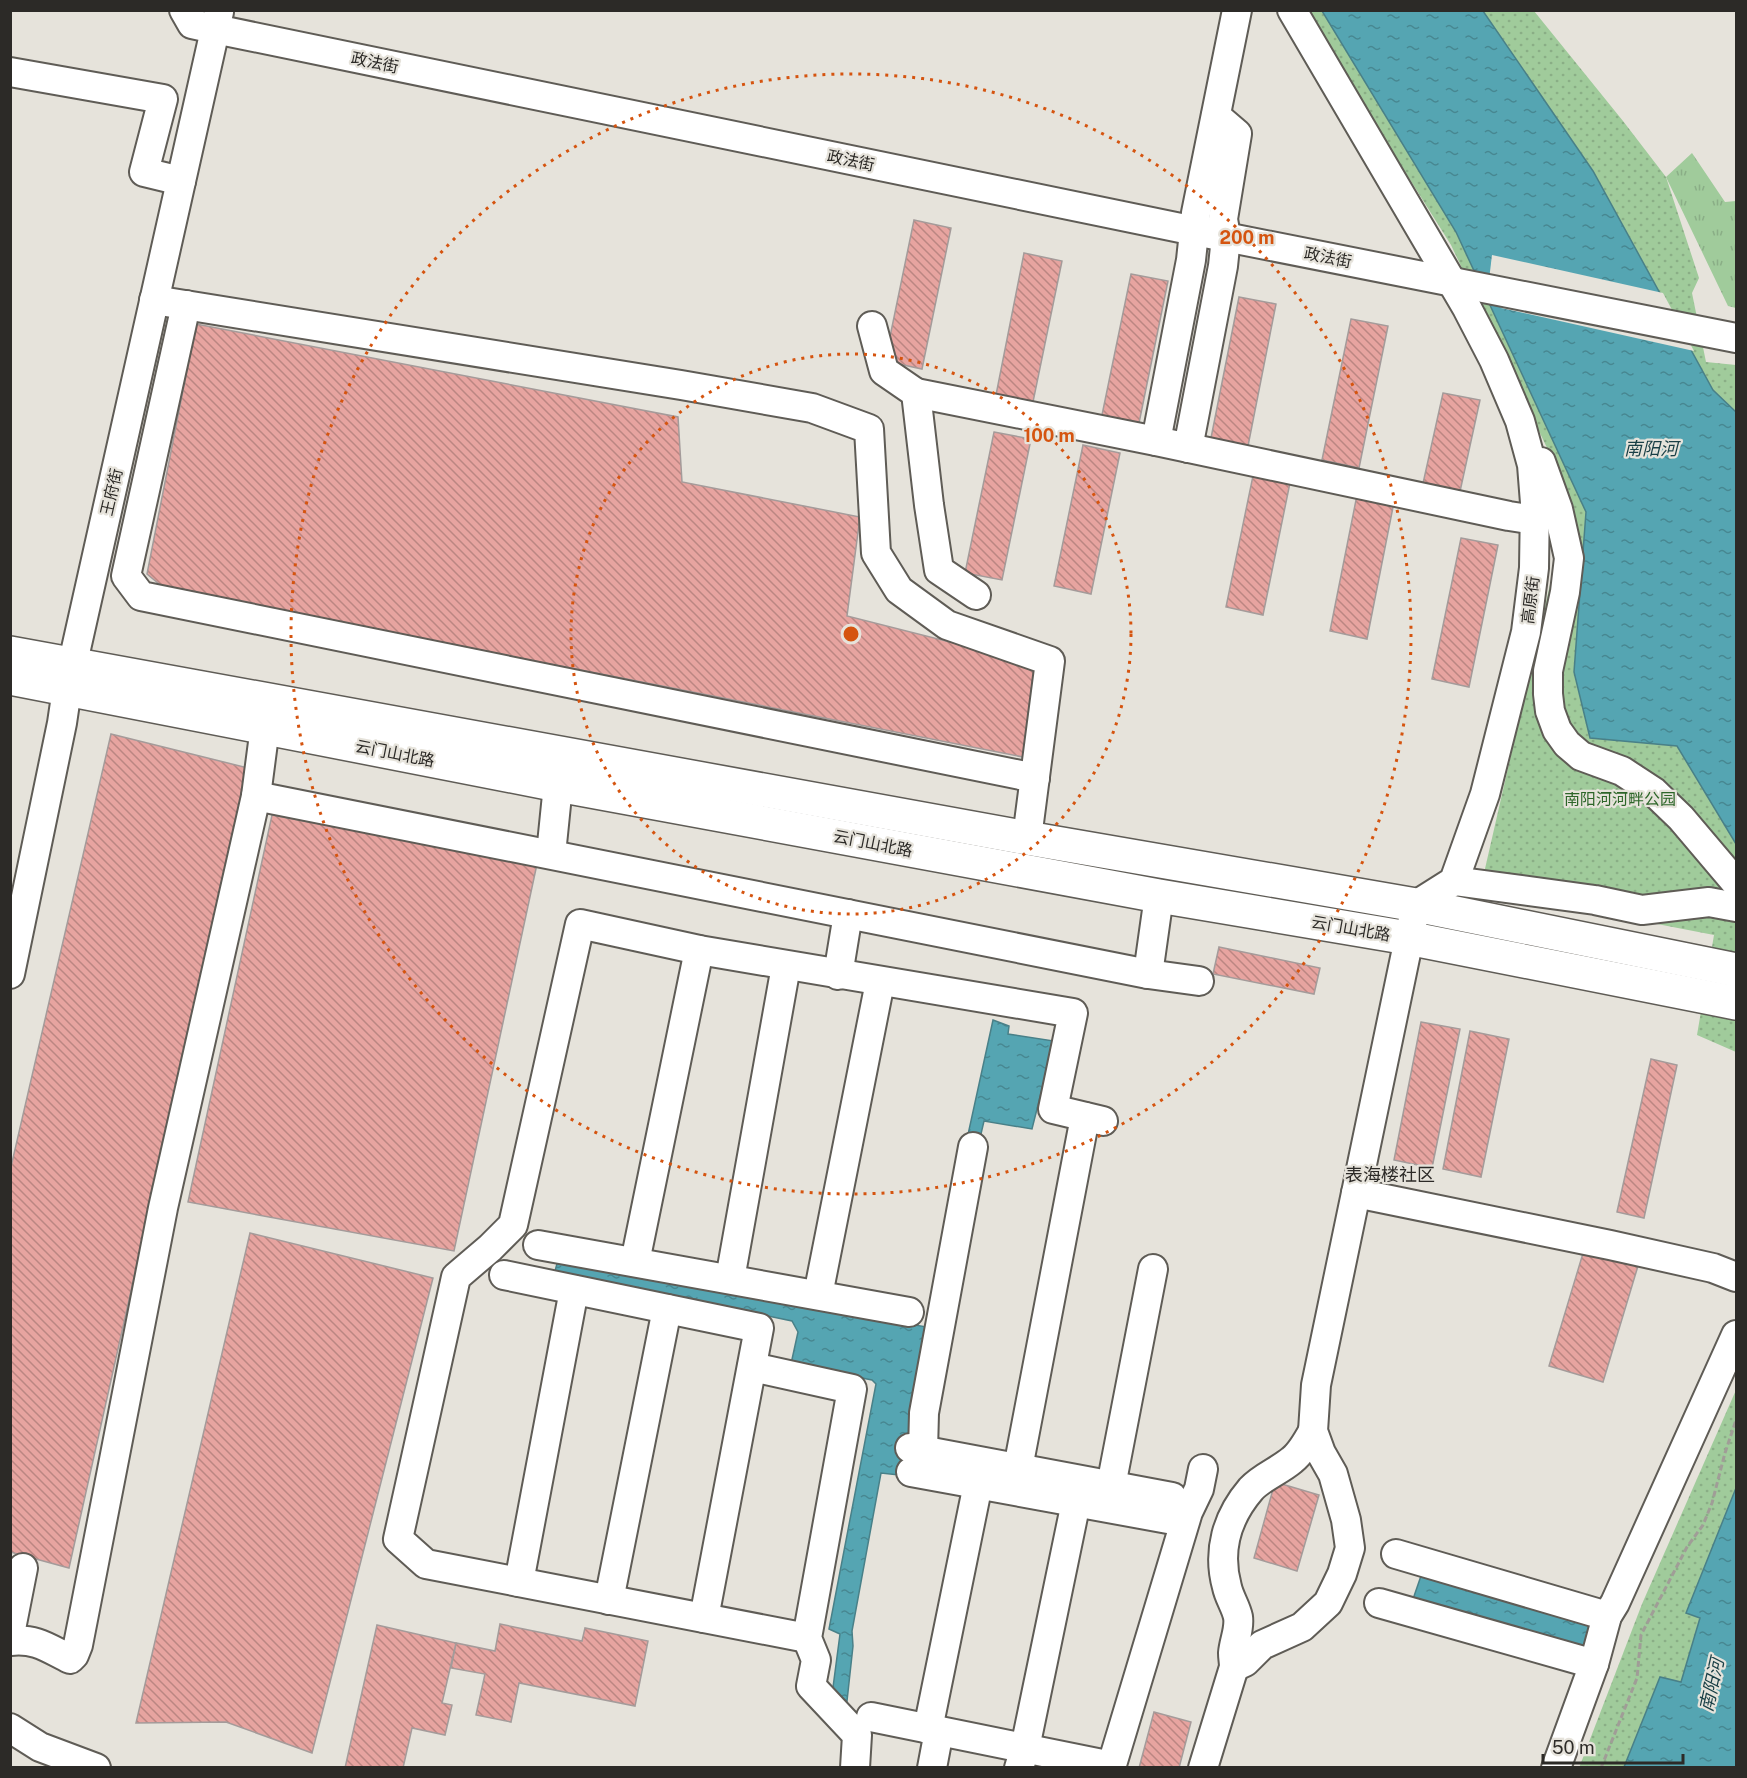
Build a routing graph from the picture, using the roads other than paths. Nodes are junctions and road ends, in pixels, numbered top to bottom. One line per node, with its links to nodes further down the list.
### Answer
1 (184, 10): 4 (street, 政法街)
2 (1237, 10): 6 (street)
3 (1292, 10): 10 (street, 高原街)
4 (217, 20): 7 (street, 王府街); 8 (street, 政法街)
5 (10, 72): 7 (street)
6 (1216, 116): 8 (street); 9 (street)
7 (181, 182): 11 (street, 王府街)
8 (1195, 231): 9 (street, 政法街); 17 (street)
9 (1226, 237): 10 (street, 政法街); 18 (street)
10 (1452, 281): 14 (street, 政法街); 16 (street, 高原街)
11 (154, 300): 12 (street); 22 (street, 王府街)
12 (186, 305): 25 (street); 25 (street)
13 (872, 326): 15 (street)
14 (1727, 336)
15 (916, 393): 17 (street); 20 (street)
16 (1520, 421): 19 (street, 高原街); 31 (street)
17 (1156, 441): 18 (street)
18 (1188, 448): 19 (street)
19 (1535, 520): 30 (street, 高原街)
20 (976, 595)
21 (10, 653): 22 (main road, 云门山北路)
22 (69, 677): 23 (main road, 云门山北路); 24 (main road, 云门山北路); 28 (main road, 云门山北路); 40 (street, 王府街)
23 (10, 678)
24 (265, 727): 26 (main road, 云门山北路); 27 (street)
25 (1035, 778): 28 (street)
26 (558, 784): 29 (street); 32 (main road, 云门山北路)
27 (256, 796): 29 (street); 78 (street)
28 (1027, 838): 33 (main road, 云门山北路)
29 (551, 854): 35 (street)
30 (1454, 881): 33 (street); 34 (street)
31 (1737, 883)
32 (1159, 896): 36 (main road, 云门山北路); 41 (street)
33 (1416, 905): 36 (street); 39 (main road, 云门山北路)
34 (1737, 907)
35 (848, 914): 41 (street); 42 (street)
36 (1408, 938): 45 (main road, 云门山北路); 47 (street)
37 (699, 950): 38 (street); 49 (street); 71 (street)
38 (786, 966): 42 (street); 53 (street)
39 (1737, 970)
40 (10, 974)
41 (1148, 974): 44 (street)
42 (838, 975): 43 (street)
43 (880, 981): 55 (street); 62 (street)
44 (1199, 981)
45 (1737, 1003)
46 (973, 1147): 61 (street)
47 (1356, 1193): 52 (street); 60 (street)
48 (538, 1245): 49 (street)
49 (635, 1262): 53 (street)
50 (1153, 1269): 65 (street)
51 (504, 1275): 54 (street)
52 (1737, 1277)
53 (730, 1279): 55 (street)
54 (574, 1290): 56 (street); 71 (street)
55 (818, 1295): 57 (street)
56 (667, 1309): 59 (street); 72 (street)
57 (909, 1312)
58 (1737, 1335): 74 (street)
59 (752, 1367): 75 (street); 77 (street)
60 (1313, 1431): 68 (street); 80 (street)
61 (915, 1457): 62 (street); 64 (street)
62 (1018, 1468): 65 (street)
63 (1203, 1469): 67 (street)
64 (978, 1484): 66 (street); 83 (street)
65 (1111, 1486): 67 (street)
66 (1076, 1502): 67 (street); 84 (street)
67 (1182, 1510): 68 (street); 88 (street)
68 (1229, 1524): 80 (street)
69 (1396, 1554): 74 (street)
70 (23, 1568): 76 (street)
71 (519, 1582): 72 (street)
72 (609, 1600): 75 (street)
73 (1379, 1603): 79 (street)
74 (1607, 1616): 79 (street)
75 (704, 1618): 77 (street)
76 (10, 1634)
77 (807, 1638): 86 (street)
78 (10, 1641)
79 (1594, 1664): 90 (street)
80 (1234, 1667): 89 (street)
81 (871, 1717): 83 (street)
82 (10, 1728): 85 (street)
83 (934, 1730): 84 (street); 87 (street)
84 (1022, 1758): 88 (street)
85 (96, 1767)
86 (855, 1767)
87 (932, 1767)
88 (1112, 1767)
89 (1203, 1767)
90 (1556, 1767)

